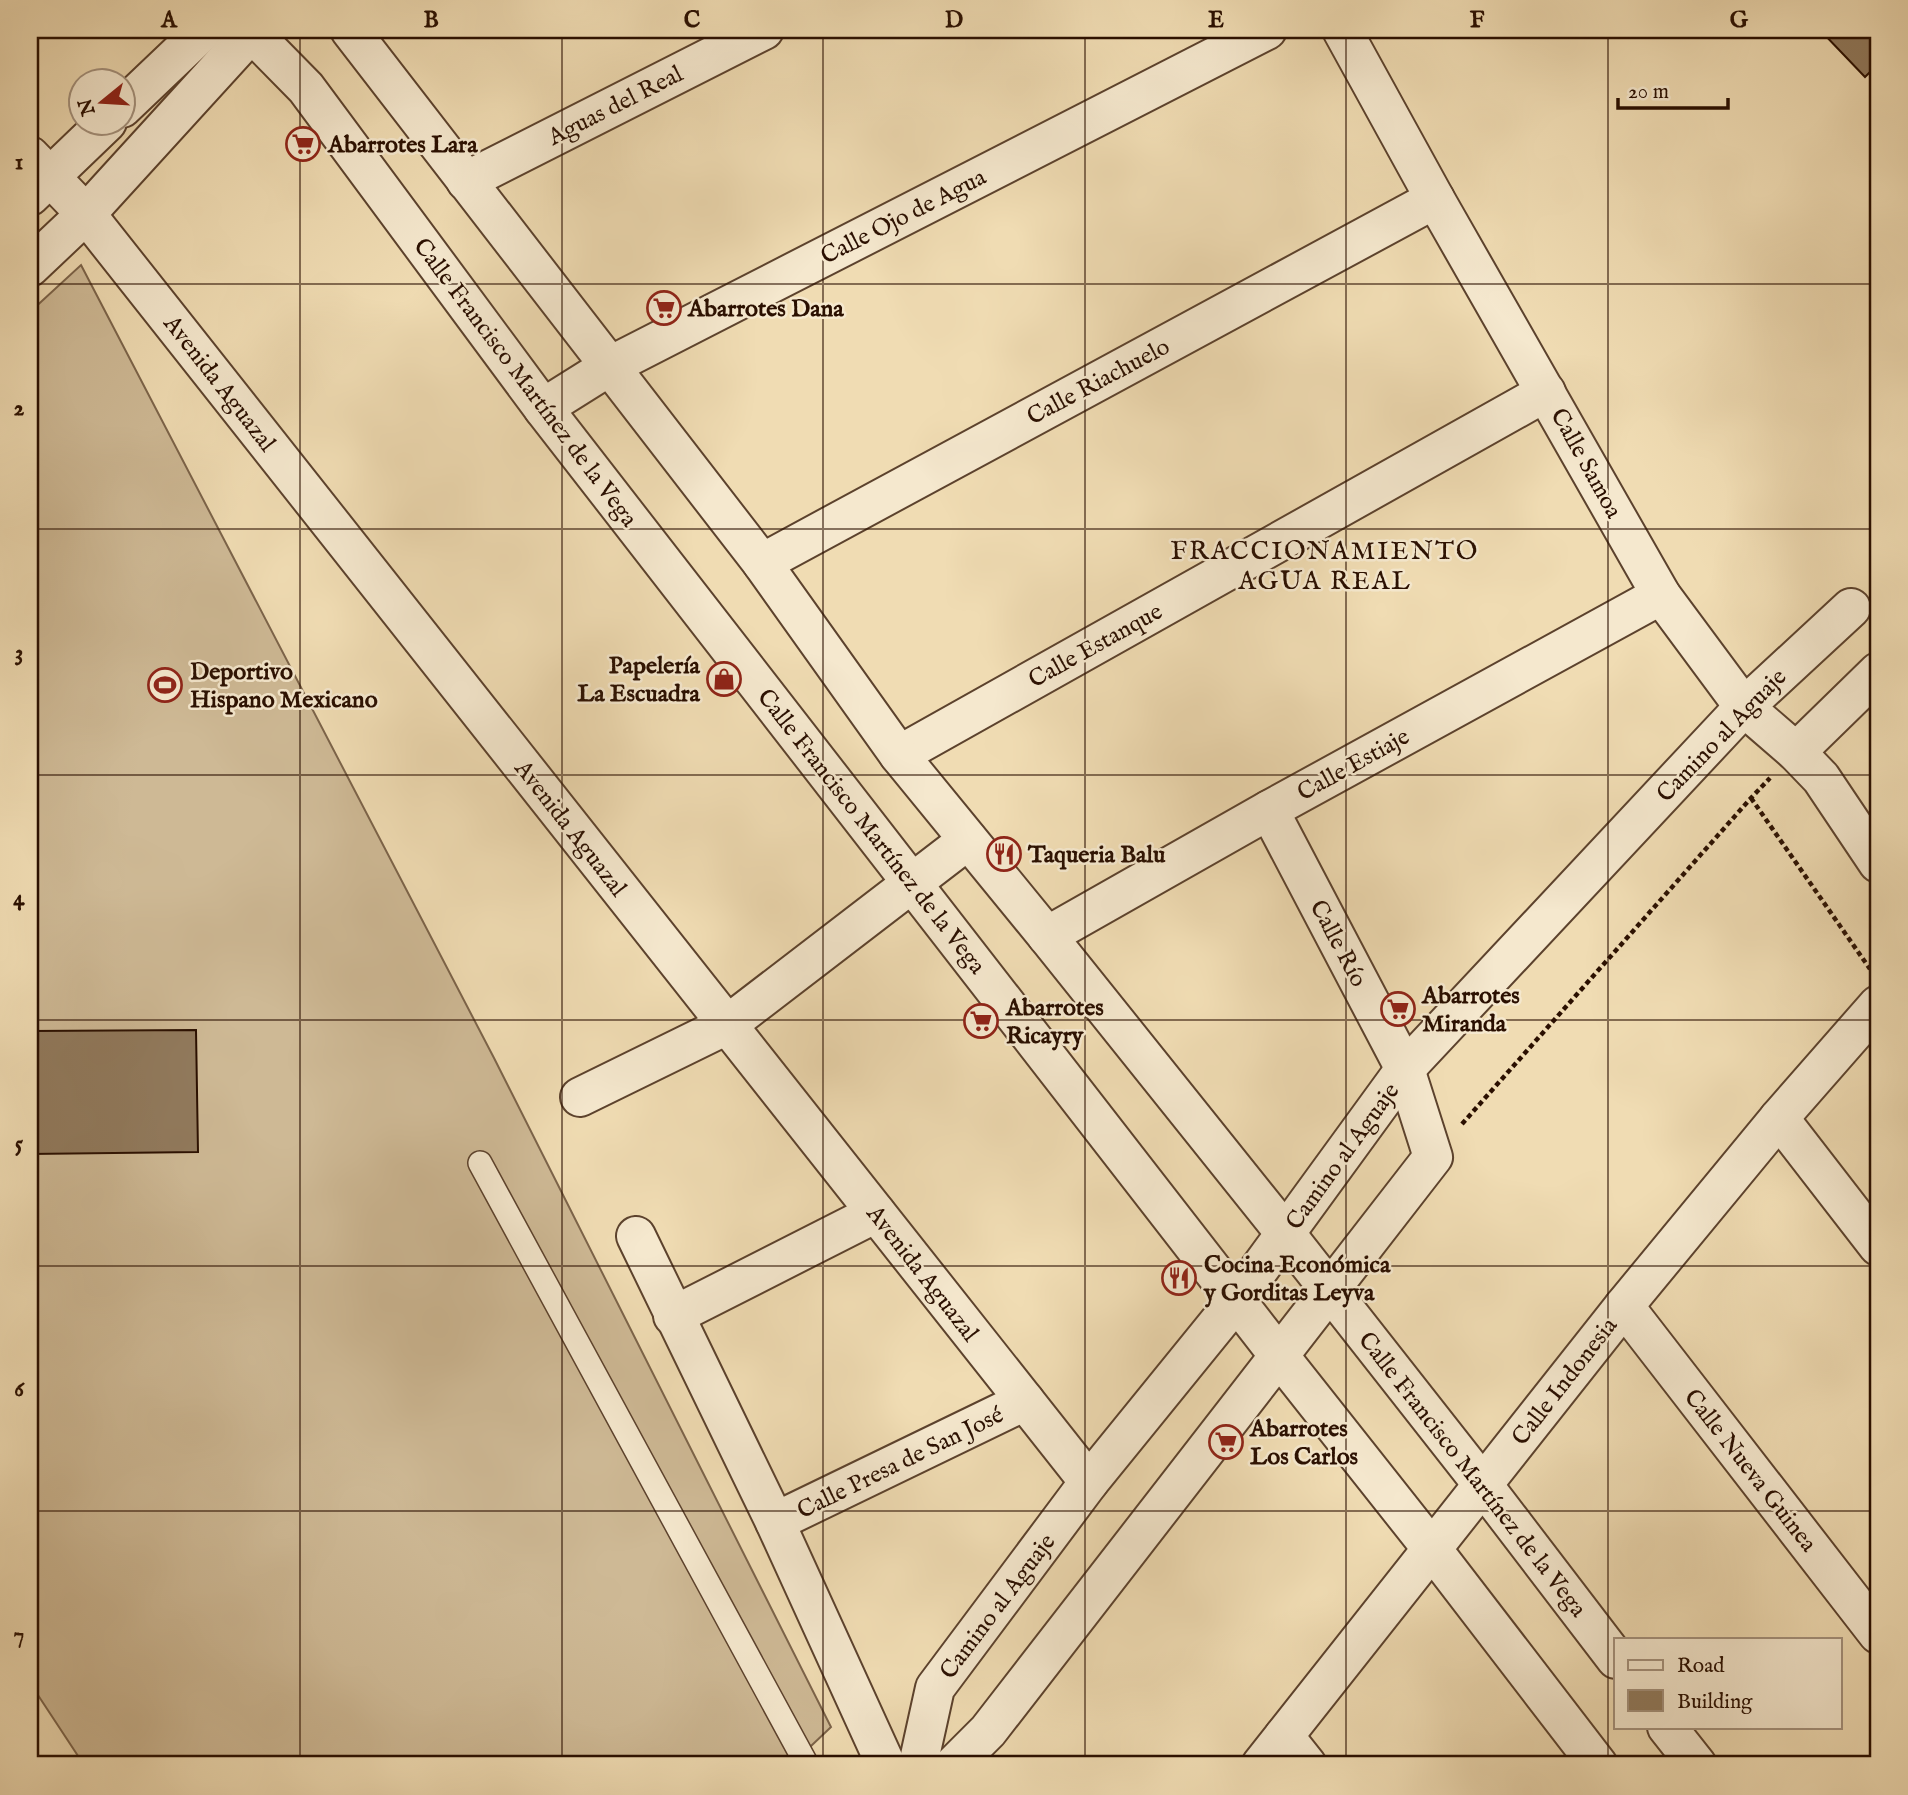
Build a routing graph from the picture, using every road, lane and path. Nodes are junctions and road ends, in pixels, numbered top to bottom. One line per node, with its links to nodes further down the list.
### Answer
1 (204, 30): 7 (street)
2 (349, 30): 10 (street, Calle Francisco Martínez de la Vega)
3 (764, 30): 10 (street, Aguas del Real)
4 (1267, 30): 14 (street, Calle Ojo de Agua)
5 (1342, 30): 11 (street, Calle Samoa)
6 (252, 31): 12 (street); 16 (street, Calle Francisco Martínez de la Vega)
7 (136, 95)
8 (89, 136): 9 (street)
9 (37, 176): 12 (street, Avenida Aguazal)
10 (466, 181): 14 (street, Calle Francisco Martínez de la Vega)
11 (1435, 199): 15 (street, Calle Samoa); 17 (street, Calle Riachuelo)
12 (86, 214): 13 (street); 31 (street, Avenida Aguazal)
13 (30, 268)
14 (610, 366): 16 (street, Calle Ojo de Agua); 17 (street, Calle Francisco Martínez de la Vega)
15 (1546, 392): 18 (street, Calle Samoa); 23 (street, Calle Estanque)
16 (543, 408): 28 (street, Calle Francisco Martínez de la Vega)
17 (762, 563): 23 (street, Calle Francisco Martínez de la Vega)
18 (1661, 595): 21 (street, Calle Samoa); 25 (street, Calle Estiaje)
19 (1851, 608): 21 (street, Camino al Aguaje)
20 (1878, 671): 22 (street)
21 (1744, 707): 22 (street, Calle Samoa); 32 (street, Camino al Aguaje)
22 (1796, 752): 24 (path); 27 (street, Calle Samoa)
23 (900, 755): 26 (street, Calle Francisco Martínez de la Vega)
24 (1751, 798): 30 (path); 35 (path)
25 (1269, 810): 29 (street, Calle Estiaje); 32 (street, Calle Río)
26 (968, 840): 28 (street); 29 (street, Calle Francisco Martínez de la Vega)
27 (1878, 863)
28 (911, 882): 31 (street); 42 (street, Calle Francisco Martínez de la Vega)
29 (1047, 936): 38 (street, Calle Francisco Martínez de la Vega)
30 (1874, 988): 34 (street, Calle Indonesia)
31 (727, 1025): 33 (street); 37 (street, Avenida Aguazal)
32 (1405, 1069): 35 (street, Calle Río); 38 (street, Camino al Aguaje)
33 (580, 1097)
34 (1779, 1118): 40 (street); 43 (street, Calle Indonesia)
35 (1433, 1157): 41 (street)
36 (480, 1163): 55 (lane)
37 (876, 1213): 44 (street); 46 (street, Avenida Aguazal)
38 (1285, 1233): 41 (street, Calle Francisco Martínez de la Vega); 42 (street, Camino al Aguaje)
39 (636, 1236): 44 (street)
40 (1878, 1245)
41 (1330, 1291): 45 (street); 48 (street, Calle Francisco Martínez de la Vega)
42 (1236, 1301): 45 (street, Calle Francisco Martínez de la Vega); 47 (street, Camino al Aguaje)
43 (1624, 1306): 48 (street, Calle Indonesia); 51 (street, Calle Nueva Guinea)
44 (673, 1316): 49 (street)
45 (1280, 1357): 50 (street, Calle Francisco Martínez de la Vega); 58 (street)
46 (1025, 1401): 47 (street, Avenida Aguazal); 49 (street, Calle Presa de San José)
47 (1088, 1482): 57 (street, Camino al Aguaje)
48 (1482, 1485): 50 (street, Calle Indonesia); 52 (street, Calle Francisco Martínez de la Vega)
49 (775, 1522): 56 (street)
50 (1432, 1549): 54 (street, Calle Indonesia); 61 (street, Calle Francisco Martínez de la Vega)
51 (1878, 1634)
52 (1614, 1656)
53 (1668, 1728): 62 (street)
54 (1284, 1736): 59 (street, Calle Indonesia); 60 (street)
55 (807, 1765)
56 (886, 1765)
57 (918, 1765)
58 (954, 1765)
59 (1261, 1765)
60 (1307, 1765)
61 (1598, 1765)
62 (1697, 1765)

